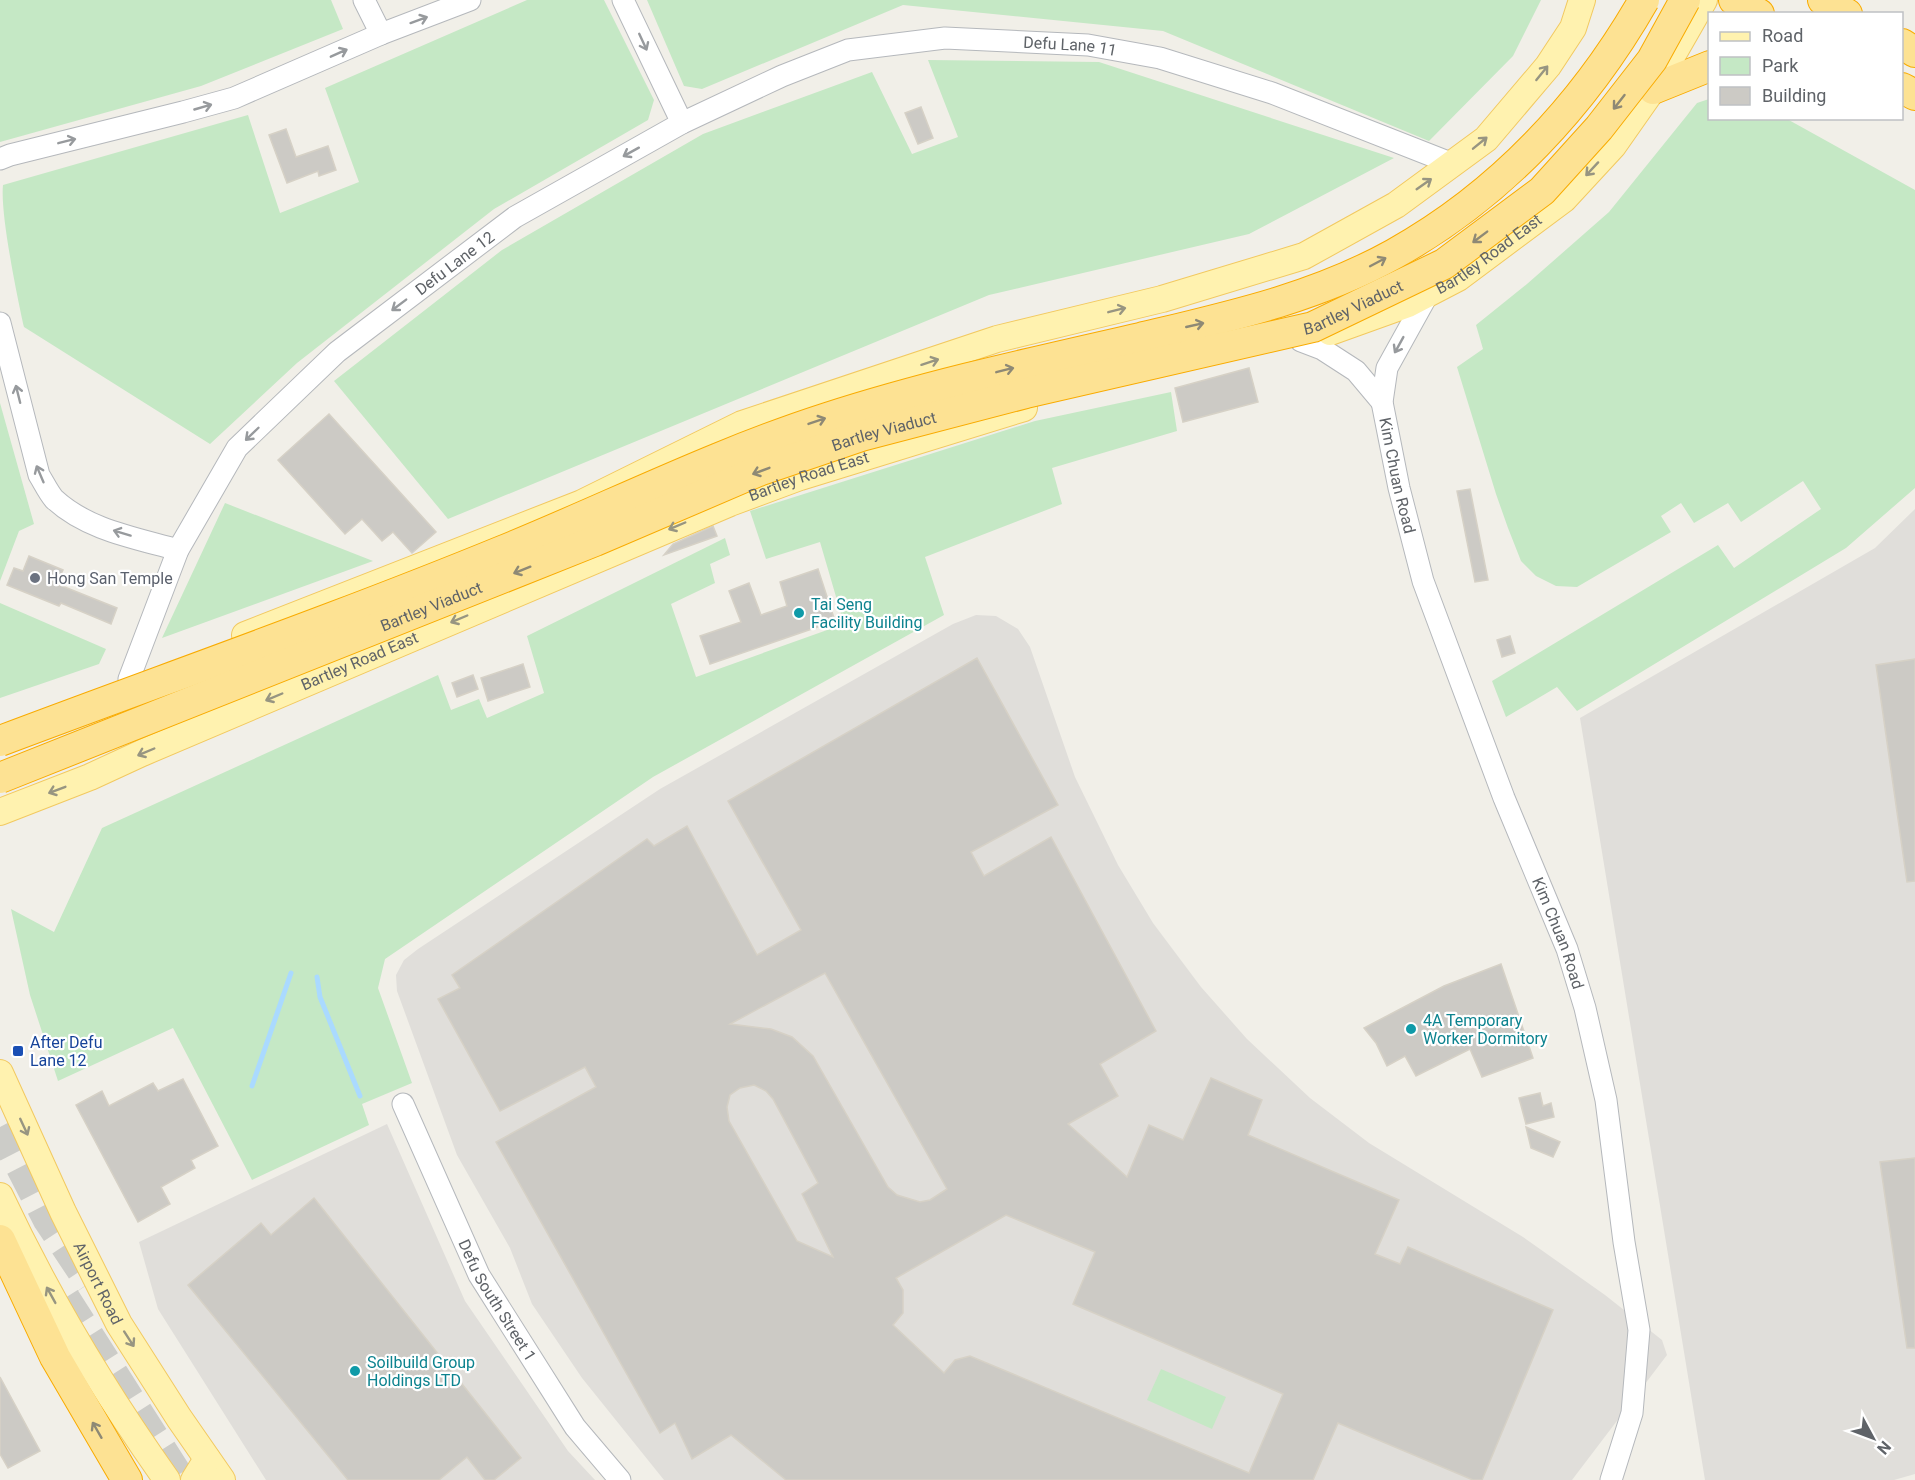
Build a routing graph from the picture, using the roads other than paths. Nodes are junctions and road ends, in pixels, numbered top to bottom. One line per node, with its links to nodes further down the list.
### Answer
1 (363, 0): 14 (street)
2 (470, 0): 14 (street, one-way to 2)
3 (623, 0): 17 (street, one-way to 17)
4 (1582, 0): 19 (main road, one-way to 4)
5 (1644, 0): 35 (highway, Bartley Viaduct, one-way to 5, bridge)
6 (1685, 0): 36 (highway, Bartley Viaduct, one-way to 36, bridge)
7 (1704, 0): 16 (main road, Bartley Road East)
8 (1734, 0): 11 (highway)
9 (1823, 0): 12 (highway)
10 (1833, 0): 13 (highway)
11 (1755, 12)
12 (1845, 12)
13 (1847, 12)
14 (381, 34): 18 (street, one-way to 14)
15 (1708, 67): 16 (highway)
16 (1653, 89): 21 (main road, Bartley Road East, one-way to 21)
17 (682, 123): 19 (street, Defu Lane 11); 28 (street, Defu Lane 12, one-way to 28)
18 (0, 159)
19 (1453, 164): 20 (main road, one-way to 19)
20 (1320, 247): 23 (main road); 25 (main road, one-way to 20)
21 (1428, 294): 23 (main road, Bartley Road East); 26 (street, one-way to 26)
22 (0, 323): 28 (street, one-way to 22)
23 (1347, 326): 24 (main road, Bartley Road East)
24 (1301, 341): 26 (street); 27 (main road, Bartley Road East)
25 (902, 371): 27 (main road); 29 (main road)
26 (1382, 402): 49 (street, Kim Chuan Road)
27 (917, 441): 30 (main road, Bartley Road East, one-way to 30)
28 (178, 550): 31 (street, Defu Lane 12)
29 (408, 571): 30 (main road); 32 (main road)
30 (424, 633): 37 (main road, Bartley Road East, one-way to 37)
31 (140, 648): 32 (street); 33 (street, Defu Lane 12)
32 (153, 670): 33 (main road)
33 (129, 680): 34 (main road)
34 (0, 730)
35 (0, 741)
36 (0, 778)
37 (24, 803): 38 (main road, Bartley Road East); 39 (main road)
38 (0, 812)
39 (0, 830)
40 (0, 1073): 44 (main road, Airport Road, one-way to 44)
41 (402, 1104): 48 (street, Defu South Street 1)
42 (0, 1196): 46 (main road, one-way to 42)
43 (0, 1240): 45 (highway, one-way to 43)
44 (201, 1469): 47 (main road, Airport Road)
45 (127, 1480)
46 (167, 1480)
47 (222, 1480)
48 (620, 1480)
49 (1611, 1480)

